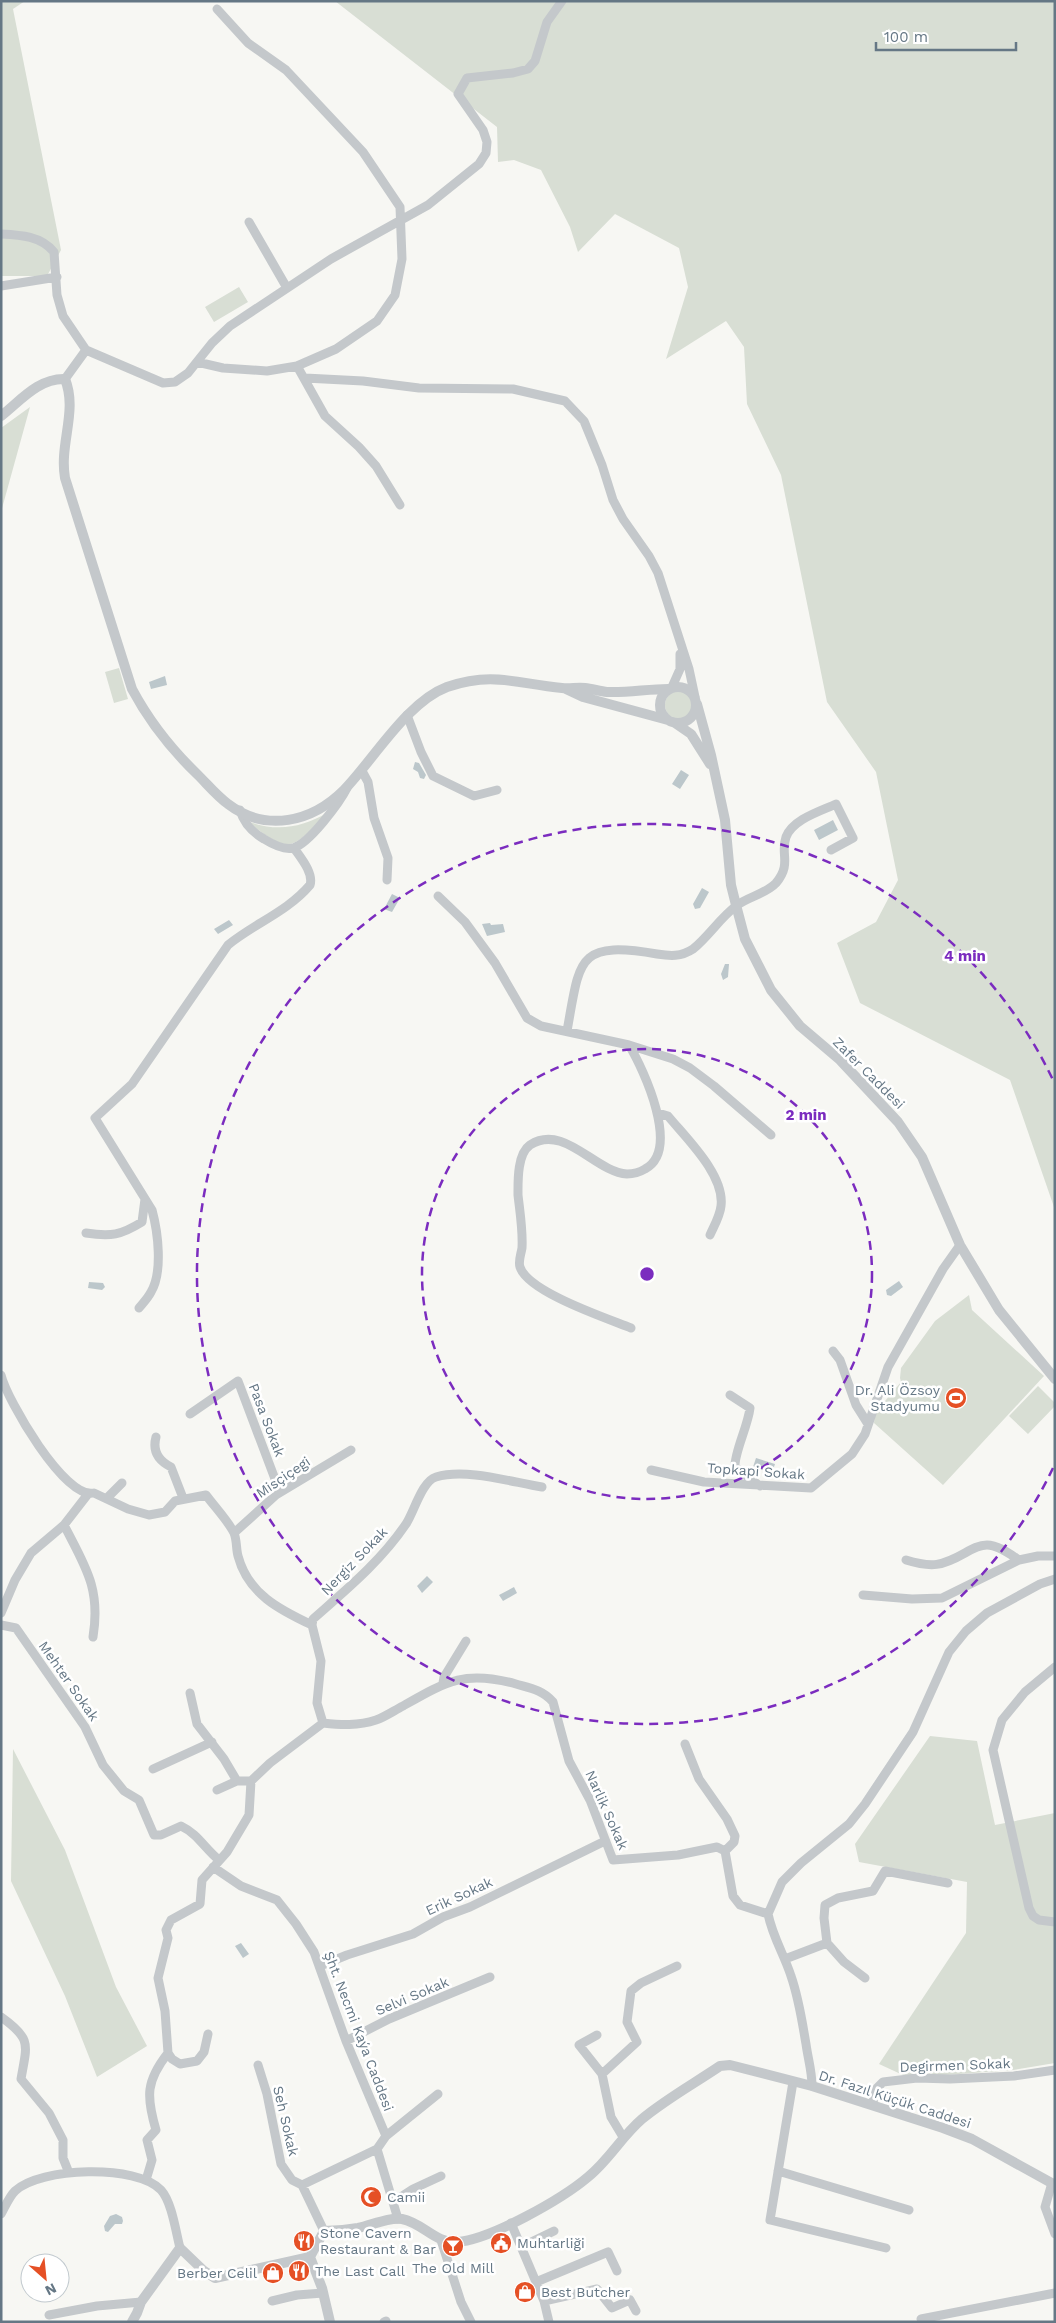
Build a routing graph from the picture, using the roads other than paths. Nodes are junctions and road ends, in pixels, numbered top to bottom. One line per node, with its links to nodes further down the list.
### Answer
1 (562, 1): 4 (street)
2 (217, 9): 4 (street)
3 (249, 222): 8 (street)
4 (400, 222): 8 (street); 11 (street)
5 (1, 234): 6 (street)
6 (57, 277): 7 (street); 9 (street)
7 (1, 286)
8 (286, 288): 10 (street)
9 (86, 350): 10 (street); 13 (street)
10 (197, 362): 11 (street)
11 (298, 366): 12 (street)
12 (305, 378): 15 (street); 16 (street)
13 (65, 379): 14 (street); 26 (street)
14 (1, 416)
15 (400, 504)
16 (679, 644): 18 (street); 19 (street, Zafer Caddesi)
17 (563, 688): 18 (street); 20 (street); 21 (street, Zafer Caddesi)
18 (670, 688): 19 (street); 21 (street)
19 (696, 701): 21 (street); 22 (street, Zafer Caddesi)
20 (407, 715): 23 (street); 25 (street)
21 (672, 722): 22 (street, Zafer Caddesi)
22 (713, 770): 31 (street, Zafer Caddesi)
23 (362, 771): 24 (street); 29 (street)
24 (348, 785): 26 (street); 27 (street)
25 (497, 790)
26 (240, 810): 27 (street)
27 (294, 848): 36 (street)
28 (831, 850): 31 (street)
29 (387, 880)
30 (438, 896): 32 (street)
31 (736, 906): 32 (street); 39 (street, Zafer Caddesi)
32 (567, 1031): 33 (street)
33 (629, 1045): 34 (street); 35 (street)
34 (658, 1113): 38 (street); 41 (street)
35 (770, 1135)
36 (145, 1198): 37 (street); 40 (street)
37 (86, 1233)
38 (710, 1235)
39 (960, 1245): 44 (street, Zafer Caddesi); 47 (street, Topkapi Sokak)
40 (139, 1308)
41 (631, 1328)
42 (833, 1351): 47 (street)
43 (1, 1375): 54 (street)
44 (1055, 1378)
45 (730, 1395): 52 (street)
46 (190, 1414): 55 (street, Pasa Sokak)
47 (868, 1424): 52 (street, Topkapi Sokak)
48 (156, 1437): 57 (street)
49 (351, 1450): 55 (street, Misçiçegi)
50 (650, 1470): 52 (street, Topkapi Sokak)
51 (122, 1483): 56 (street)
52 (760, 1486)
53 (542, 1487): 67 (street, Nergiz Sokak)
54 (88, 1494): 56 (street); 58 (street)
55 (276, 1495): 59 (street, Misçiçegi)
56 (108, 1498): 57 (street)
57 (183, 1498): 59 (street)
58 (64, 1525): 65 (street); 68 (street)
59 (234, 1533): 67 (street)
60 (1055, 1556): 62 (street)
61 (906, 1560): 62 (street)
62 (1019, 1560): 64 (street)
63 (1055, 1579): 85 (street)
64 (863, 1595)
65 (1, 1613)
66 (1, 1625): 80 (street, Mehter Sokak)
67 (312, 1625): 73 (street)
68 (93, 1637)
69 (466, 1641): 71 (street)
70 (1055, 1668): 86 (street)
71 (443, 1683): 73 (street, Narlik Sokak); 81 (street, Narlik Sokak)
72 (190, 1693): 74 (street)
73 (319, 1725): 78 (street)
74 (212, 1742): 76 (street); 77 (street)
75 (685, 1744): 82 (street)
76 (153, 1770)
77 (237, 1781): 78 (street); 79 (street)
78 (251, 1781): 83 (street)
79 (217, 1790)
80 (154, 1835): 83 (street, Şht. Necmi Kaýa Caddesi)
81 (605, 1841): 82 (street, Narlik Sokak); 89 (street, Erik Sokak)
82 (725, 1851): 85 (street)
83 (216, 1864): 89 (street, Şht. Necmi Kaýa Caddesi); 97 (street)
84 (948, 1884): 87 (street)
85 (768, 1914): 88 (street)
86 (1055, 1922)
87 (827, 1943): 88 (street); 92 (street)
88 (785, 1959): 102 (street)
89 (320, 1966): 96 (street, Şht. Necmi Kaýa Caddesi)
90 (677, 1966): 100 (street)
91 (490, 1977): 96 (street, Selvi Sokak)
92 (866, 1978)
93 (1, 2016): 109 (street)
94 (208, 2034): 97 (street)
95 (597, 2035): 100 (street)
96 (346, 2041): 105 (street, Şht. Necmi Kaýa Caddesi)
97 (168, 2053): 111 (street)
98 (258, 2064): 113 (street, Seh Sokak)
99 (1055, 2070): 104 (street, Degirmen Sokak)
100 (602, 2074): 106 (street)
101 (793, 2082): 102 (street, Dr. Fazıl Küçük Caddesi); 106 (street, Dr. Fazıl Küçük Caddesi); 108 (street)
102 (808, 2086): 104 (street, Dr. Fazıl Küçük Caddesi)
103 (438, 2094): 105 (street)
104 (873, 2105): 112 (street, Dr. Fazıl Küçük Caddesi)
105 (386, 2136): 107 (street)
106 (623, 2137): 118 (street, Dr. Fazıl Küçük Caddesi)
107 (377, 2149): 113 (street); 114 (street)
108 (778, 2171): 115 (street); 125 (street)
109 (69, 2173): 111 (street); 116 (street)
110 (441, 2176): 114 (street)
111 (146, 2180): 124 (street)
112 (1053, 2184): 121 (street)
113 (302, 2185): 119 (street, Seh Sokak)
114 (393, 2202): 117 (street)
115 (909, 2210)
116 (1, 2214)
117 (398, 2219): 119 (street); 122 (street)
118 (511, 2223): 122 (street, Dr. Fazıl Küçük Caddesi); 123 (street)
119 (324, 2231): 126 (street)
120 (554, 2231): 123 (street)
121 (1055, 2234)
122 (441, 2240): 139 (street)
123 (521, 2247): 128 (street)
124 (180, 2248): 126 (street); 133 (street)
125 (886, 2248)
126 (310, 2257): 129 (street)
127 (617, 2271): 128 (street)
128 (536, 2282): 131 (street)
129 (323, 2293): 132 (street); 138 (street)
130 (1055, 2293): 136 (street)
131 (544, 2300): 134 (street); 140 (street)
132 (272, 2301)
133 (141, 2302): 135 (street); 137 (street)
134 (636, 2311)
135 (48, 2315)
136 (921, 2319)
137 (132, 2321)
138 (330, 2322)
139 (472, 2322)
140 (549, 2322)

